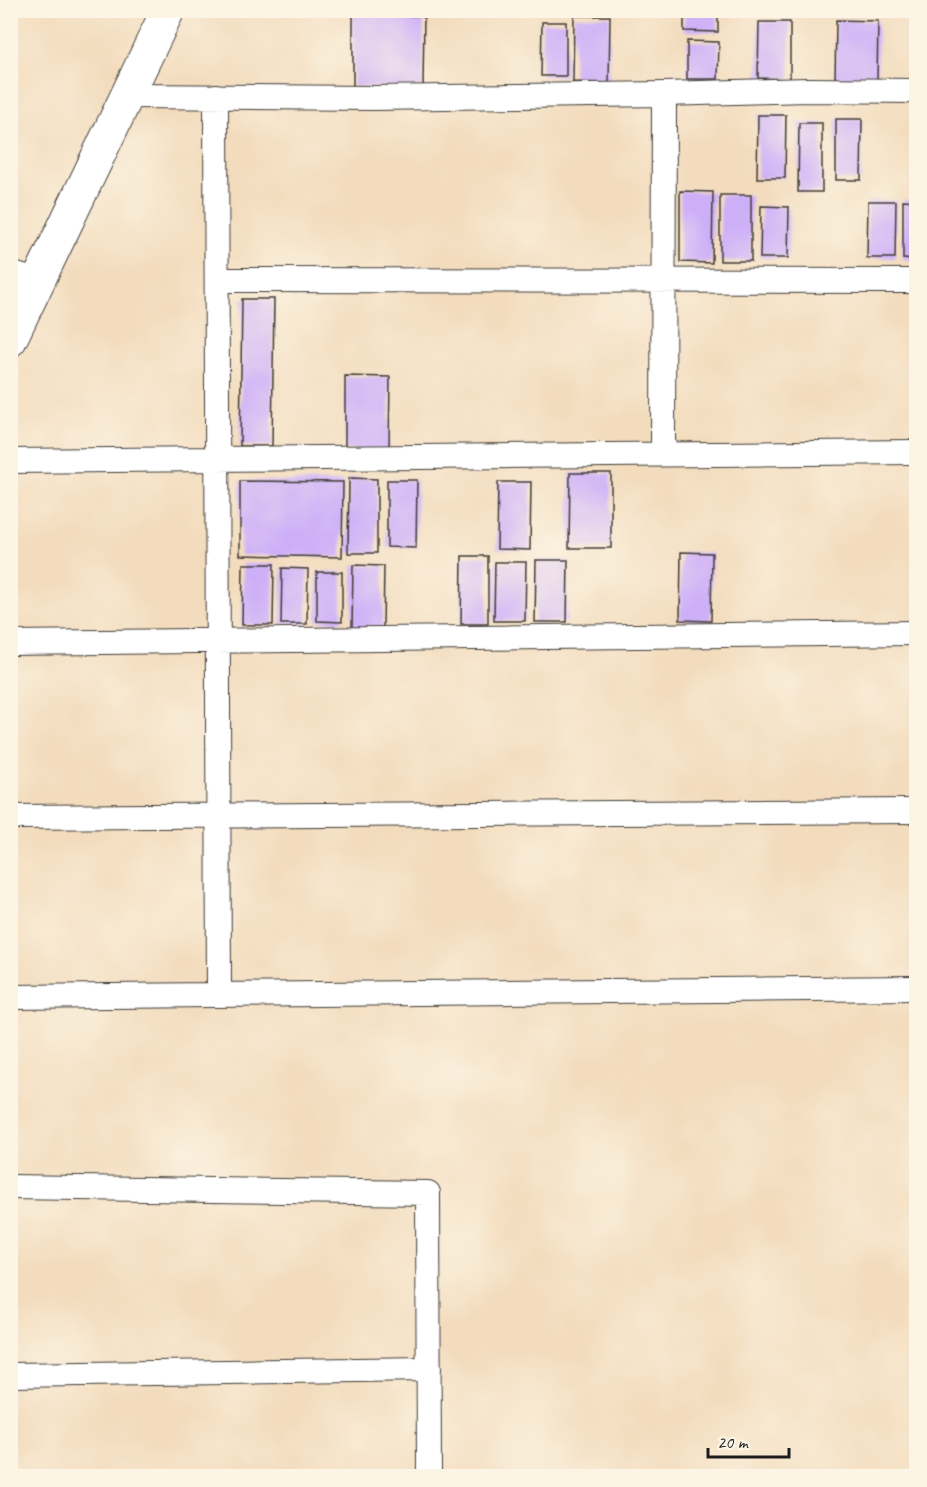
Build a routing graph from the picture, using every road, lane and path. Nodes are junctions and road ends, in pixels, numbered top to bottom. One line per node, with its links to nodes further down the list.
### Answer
1 (168, 10): 4 (main road)
2 (916, 91): 3 (street)
3 (664, 94): 5 (street); 8 (street)
4 (128, 96): 5 (street); 6 (main road)
5 (216, 96): 7 (street)
6 (25, 278): 10 (main road)
7 (217, 280): 8 (street); 13 (street)
8 (664, 280): 9 (street); 12 (street)
9 (916, 281)
10 (10, 340)
11 (916, 452): 12 (street)
12 (663, 454): 13 (street)
13 (218, 459): 14 (street); 16 (street)
14 (10, 461)
15 (916, 633): 16 (street)
16 (218, 640): 17 (street); 19 (street)
17 (10, 643)
18 (916, 811): 19 (street)
19 (219, 815): 20 (street); 22 (street)
20 (10, 817)
21 (916, 988): 22 (street)
22 (219, 995): 23 (street)
23 (10, 997)
24 (10, 1187): 25 (street)
25 (429, 1369): 26 (street); 27 (street)
26 (10, 1375)
27 (429, 1476)

